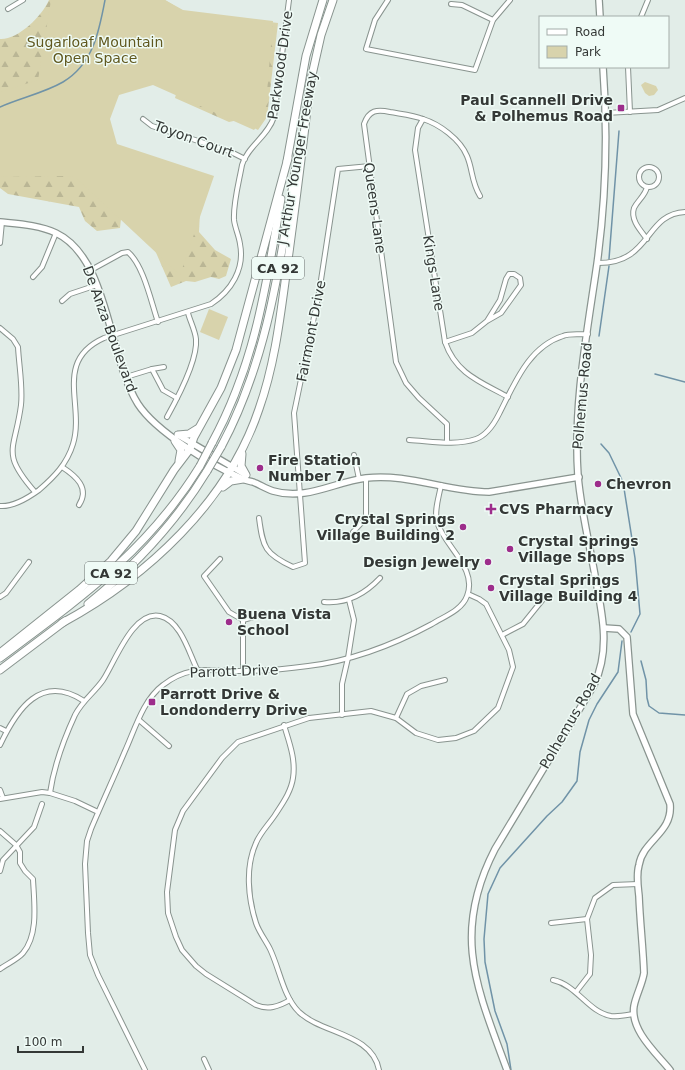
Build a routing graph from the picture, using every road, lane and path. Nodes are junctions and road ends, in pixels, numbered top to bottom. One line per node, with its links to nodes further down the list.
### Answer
1 (23, 0): 10 (street)
2 (289, 0): 23 (street, Parkwood Drive)
3 (322, 0): 22 (highway, J Arthur Younger Freeway / CA 92)
4 (333, 0): 16 (highway, J Arthur Younger Freeway / CA 92)
5 (388, 0): 13 (street)
6 (510, 0): 13 (street)
7 (599, 0): 11 (street)
8 (648, 0): 12 (street)
9 (451, 4): 13 (street)
10 (8, 9)
11 (600, 16)
12 (641, 16)
13 (493, 20)
14 (603, 68): 19 (street, Polhemus Road)
15 (628, 68): 18 (street)
16 (310, 81): 54 (highway); 82 (highway, J Arthur Younger Freeway / CA 92, bridge)
17 (685, 98): 18 (street)
18 (630, 112): 19 (street)
19 (606, 113): 32 (street, Polhemus Road)
20 (143, 119): 23 (street, Toyon Court)
21 (423, 119): 24 (street, Queens Lane); 26 (street, Queens Lane); 43 (street, Kings Lane)
22 (288, 158): 50 (highway); 86 (highway, J Arthur Younger Freeway / CA 92, bridge)
23 (245, 159): 37 (street, Parkwood Drive)
24 (370, 166): 53 (street, Queens Lane); 67 (street, Fairmont Drive)
25 (647, 187): 25 (street); 30 (street)
26 (480, 196)
27 (685, 212): 30 (street)
28 (1, 222): 29 (street, De Anza Boulevard); 31 (street)
29 (56, 233): 33 (street, De Anza Boulevard); 34 (street)
30 (647, 239): 32 (street)
31 (0, 242)
32 (597, 263): 41 (street, Polhemus Road)
33 (91, 270): 35 (street, De Anza Boulevard); 39 (street)
34 (33, 277)
35 (97, 285): 36 (street); 42 (street, De Anza Boulevard)
36 (62, 301)
37 (188, 313): 39 (street, Parkwood Drive); 48 (street)
38 (487, 321): 38 (street); 43 (street)
39 (158, 322): 42 (street, Parkwood Drive)
40 (0, 328): 65 (street)
41 (588, 334): 47 (street); 61 (street, Polhemus Road)
42 (112, 336): 46 (street, De Anza Boulevard); 57 (street, Parkwood Drive)
43 (445, 342): 47 (street, Kings Lane)
44 (164, 367): 45 (street)
45 (152, 369): 46 (street); 48 (street)
46 (126, 377): 51 (street, De Anza Boulevard)
47 (508, 396): 53 (street)
48 (177, 398): 49 (street)
49 (167, 417)
50 (202, 423): 51 (highway); 55 (highway)
51 (177, 438): 55 (street, De Anza Boulevard); 59 (highway)
52 (409, 440): 53 (street)
53 (447, 441)
54 (246, 442): 58 (highway); 60 (highway)
55 (191, 446): 58 (street, De Anza Boulevard); 59 (highway)
56 (354, 455): 63 (street)
57 (62, 467): 65 (street, Parkwood Drive); 68 (street)
58 (231, 469): 60 (street, De Anza Boulevard); 66 (highway)
59 (174, 470): 85 (highway)
60 (244, 477): 66 (highway); 67 (street, De Anza Boulevard)
61 (579, 477): 64 (street, De Anza Boulevard); 83 (street, Polhemus Road)
62 (366, 478): 63 (street, De Anza Boulevard); 64 (street, De Anza Boulevard); 71 (street)
63 (359, 479): 67 (street, De Anza Boulevard)
64 (441, 486): 75 (street)
65 (35, 492): 69 (street, Parkwood Drive)
66 (216, 492): 82 (highway)
67 (301, 494): 70 (street, Fairmont Drive)
68 (79, 505)
69 (0, 506)
70 (259, 518)
71 (353, 532)
72 (220, 559): 81 (street)
73 (29, 562): 76 (street)
74 (380, 578): 78 (street)
75 (468, 594): 84 (street); 87 (street, Parrott Drive)
76 (0, 597)
77 (544, 598): 84 (street)
78 (349, 600): 79 (street); 87 (street)
79 (324, 602)
80 (264, 614): 81 (street)
81 (243, 620): 90 (street)
82 (62, 623): 89 (highway, J Arthur Younger Freeway / CA 92)
83 (604, 628): 109 (street); 121 (street, Polhemus Road)
84 (502, 635): 94 (street)
85 (0, 652)
86 (0, 658)
87 (348, 658): 90 (street, Parrott Drive); 93 (street)
88 (197, 669): 90 (street, Parrott Drive); 92 (street); 95 (street, Parrott Drive)
89 (0, 670)
90 (243, 671)
91 (445, 680): 94 (street)
92 (84, 701): 98 (street); 102 (street)
93 (342, 715): 94 (street); 96 (street)
94 (396, 718)
95 (139, 720): 100 (street); 105 (street, Parrott Drive)
96 (284, 725): 115 (street); 115 (street)
97 (0, 728): 98 (street)
98 (6, 731): 99 (street)
99 (0, 744)
100 (169, 746)
101 (0, 790): 103 (street)
102 (50, 793): 103 (street); 105 (street)
103 (2, 798)
104 (42, 804): 107 (street)
105 (98, 812): 118 (street, Parrott Drive)
106 (0, 831): 107 (street)
107 (16, 845): 108 (street); 112 (street)
108 (0, 870)
109 (638, 884): 110 (street); 116 (street)
110 (586, 919): 111 (street); 114 (street)
111 (552, 923)
112 (0, 969)
113 (553, 980): 114 (street)
114 (576, 992): 116 (street)
115 (290, 1000): 120 (street)
116 (634, 1014): 122 (street)
117 (204, 1059): 119 (street)
118 (145, 1070)
119 (209, 1070)
120 (379, 1070)
121 (507, 1070)
122 (670, 1070)

